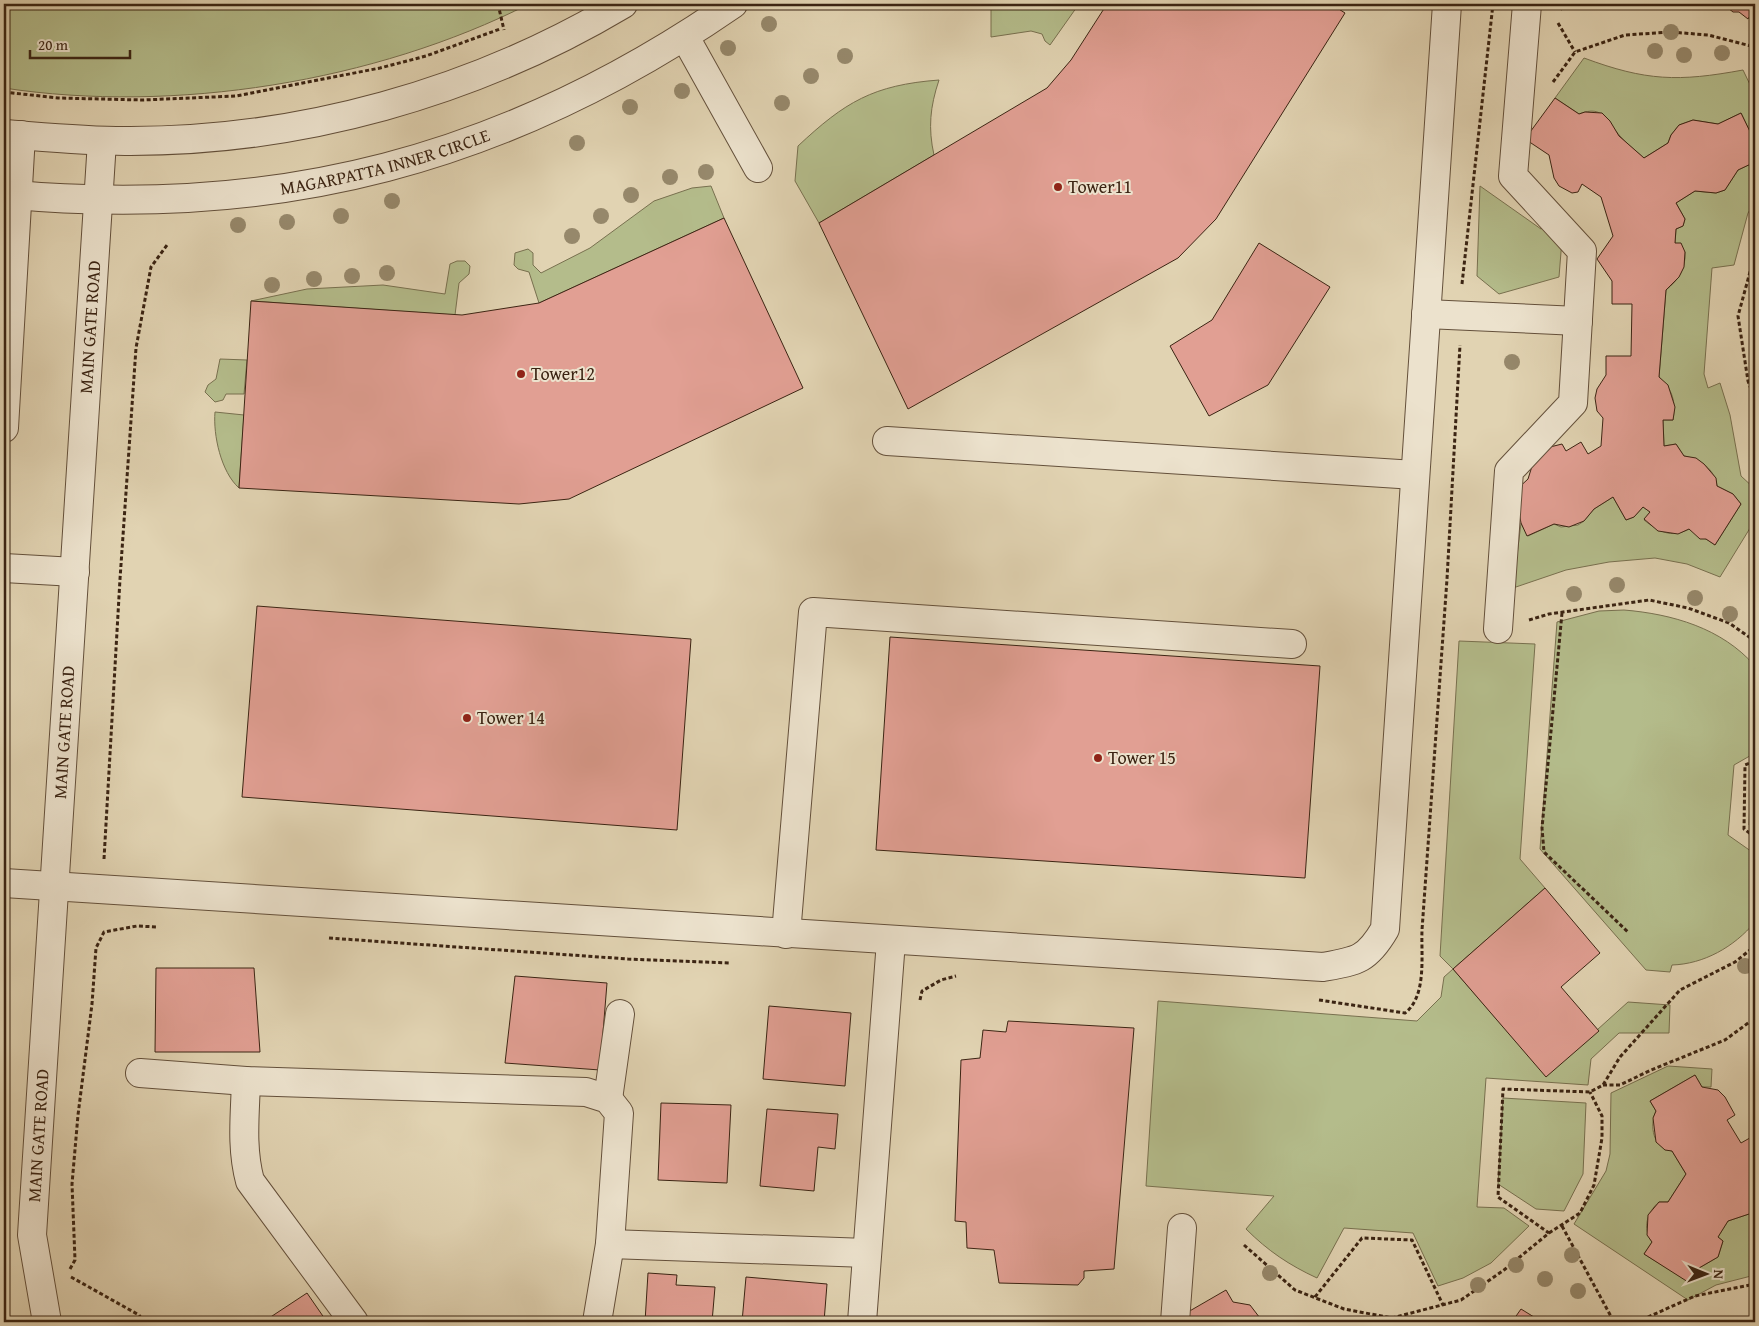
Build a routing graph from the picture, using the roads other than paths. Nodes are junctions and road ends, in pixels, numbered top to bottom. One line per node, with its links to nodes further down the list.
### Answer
1 (623, 4): 7 (street)
2 (733, 4): 5 (street, MAGARPATTA INNER CIRCLE)
3 (1446, 4): 11 (street)
4 (1527, 4): 12 (street)
5 (685, 37): 8 (street); 10 (street, MAGARPATTA INNER CIRCLE)
6 (12, 134): 7 (street); 9 (street)
7 (102, 140): 10 (street, MAIN GATE ROAD)
8 (758, 168)
9 (10, 195): 10 (street, MAGARPATTA INNER CIRCLE); 13 (street)
10 (98, 200): 17 (street, MAIN GATE ROAD)
11 (1426, 314): 12 (street); 15 (street)
12 (1578, 321): 18 (street)
13 (4, 428)
14 (887, 441): 15 (street)
15 (1415, 475): 23 (street)
16 (4, 568): 17 (street)
17 (75, 572): 21 (street, MAIN GATE ROAD)
18 (1498, 629)
19 (1292, 644): 22 (street)
20 (4, 883): 21 (street)
21 (55, 887): 22 (street); 31 (street, MAIN GATE ROAD)
22 (786, 934): 23 (street)
23 (891, 941): 30 (street)
24 (620, 1014): 27 (street)
25 (140, 1073): 26 (street)
26 (246, 1082): 27 (street); 32 (street)
27 (608, 1100): 29 (street)
28 (1182, 1228): 35 (street)
29 (610, 1244): 30 (street); 33 (street)
30 (868, 1253): 34 (street)
31 (47, 1322)
32 (354, 1322)
33 (597, 1322)
34 (862, 1322)
35 (1175, 1322)

